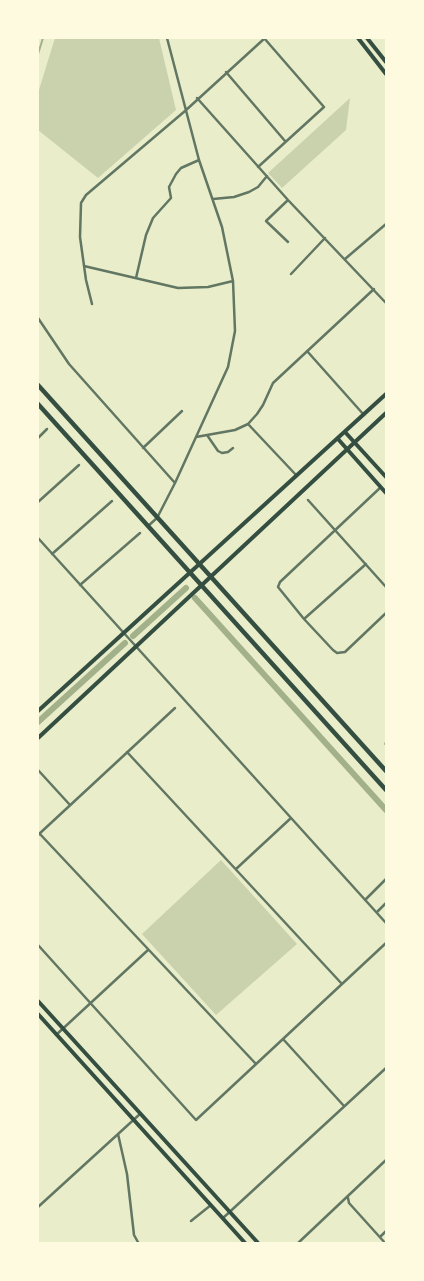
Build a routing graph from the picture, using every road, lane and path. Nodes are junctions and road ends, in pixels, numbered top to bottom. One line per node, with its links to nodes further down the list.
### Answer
1 (167, 38): 9 (street)
2 (265, 38): 6 (street); 10 (street)
3 (358, 38): 7 (main road)
4 (367, 38): 5 (main road)
5 (386, 62)
6 (226, 72): 8 (street); 10 (street)
7 (386, 74)
8 (197, 98): 9 (street); 12 (street)
9 (185, 111): 11 (street); 20 (street)
10 (286, 142): 12 (street)
11 (199, 160): 14 (street); 22 (street)
12 (258, 166): 13 (street)
13 (266, 176): 14 (street); 15 (street)
14 (212, 199): 23 (street)
15 (288, 200): 17 (street); 18 (street)
16 (386, 224): 19 (street)
17 (325, 238): 19 (street); 21 (street)
18 (288, 242)
19 (346, 260): 24 (street)
20 (84, 266): 22 (street); 26 (street)
21 (291, 274)
22 (136, 278): 23 (street)
23 (233, 282): 39 (street)
24 (374, 290): 25 (street); 28 (street)
25 (386, 303)
26 (92, 304)
27 (38, 318): 43 (street)
28 (307, 352): 34 (street); 35 (street)
29 (38, 385): 55 (main road)
30 (386, 394): 34 (main road)
31 (38, 404): 56 (main road)
32 (182, 411): 43 (street)
33 (386, 413): 42 (main road)
34 (364, 415): 37 (main road)
35 (248, 424): 38 (street); 47 (street)
36 (47, 429): 40 (street)
37 (346, 432): 41 (main road); 42 (main road)
38 (207, 435): 39 (street); 44 (street)
39 (196, 437): 49 (street)
40 (38, 438)
41 (338, 439): 45 (main road); 47 (main road)
42 (355, 442): 45 (main road); 48 (main road)
43 (143, 448): 49 (street)
44 (233, 448)
45 (347, 450): 50 (main road); 64 (main road)
46 (79, 465): 54 (street)
47 (297, 476): 61 (main road)
48 (386, 477)
49 (175, 483): 55 (street)
50 (381, 487): 51 (main road); 57 (street)
51 (386, 493)
52 (308, 500): 57 (street)
53 (112, 501): 60 (street)
54 (38, 502)
55 (157, 518): 56 (street); 61 (main road)
56 (148, 527): 63 (main road)
57 (335, 530): 62 (street); 69 (street)
58 (140, 533): 65 (street)
59 (38, 538): 60 (street)
60 (52, 554): 65 (street)
61 (200, 564): 63 (main road); 64 (main road)
62 (366, 564): 67 (street); 69 (street)
63 (190, 574): 66 (main road); 70 (main road)
64 (211, 576): 66 (main road); 77 (main road)
65 (80, 585): 70 (street)
66 (200, 585): 71 (main road); 78 (main road)
67 (386, 587)
68 (386, 613): 69 (street)
69 (304, 620)
70 (123, 634): 71 (street); 73 (main road)
71 (136, 648): 74 (main road); 80 (street)
72 (175, 708): 75 (street)
73 (38, 711)
74 (38, 738)
75 (128, 752): 79 (street); 82 (street)
76 (38, 770): 79 (street)
77 (386, 770)
78 (386, 790)
79 (70, 805): 81 (street)
80 (291, 818): 82 (street); 84 (street)
81 (38, 834): 90 (street)
82 (236, 869): 91 (street)
83 (386, 879): 84 (street)
84 (366, 900): 86 (street)
85 (386, 903): 86 (street)
86 (376, 912): 87 (street)
87 (386, 923)
88 (386, 943): 91 (street)
89 (38, 946): 93 (street)
90 (148, 950): 93 (street); 98 (street)
91 (342, 984): 97 (street)
92 (38, 1001): 95 (main road)
93 (90, 1003): 95 (street); 98 (street)
94 (38, 1014): 96 (main road)
95 (63, 1029): 96 (street); 101 (main road)
96 (56, 1035): 102 (main road)
97 (282, 1039): 98 (street); 100 (street)
98 (256, 1064)
99 (386, 1068): 100 (street)
100 (344, 1106): 108 (street)
101 (140, 1114): 102 (street); 108 (main road)
102 (134, 1120): 103 (street); 106 (main road)
103 (118, 1134): 107 (street); 113 (street)
104 (386, 1160): 105 (street)
105 (349, 1197): 112 (street); 116 (street)
106 (211, 1205): 109 (main road); 110 (street)
107 (38, 1207)
108 (230, 1212): 109 (street); 115 (main road)
109 (223, 1218): 114 (main road)
110 (191, 1222)
111 (386, 1231): 112 (street)
112 (380, 1237): 117 (street)
113 (139, 1244)
114 (246, 1244)
115 (259, 1244)
116 (297, 1244)
117 (386, 1244)

